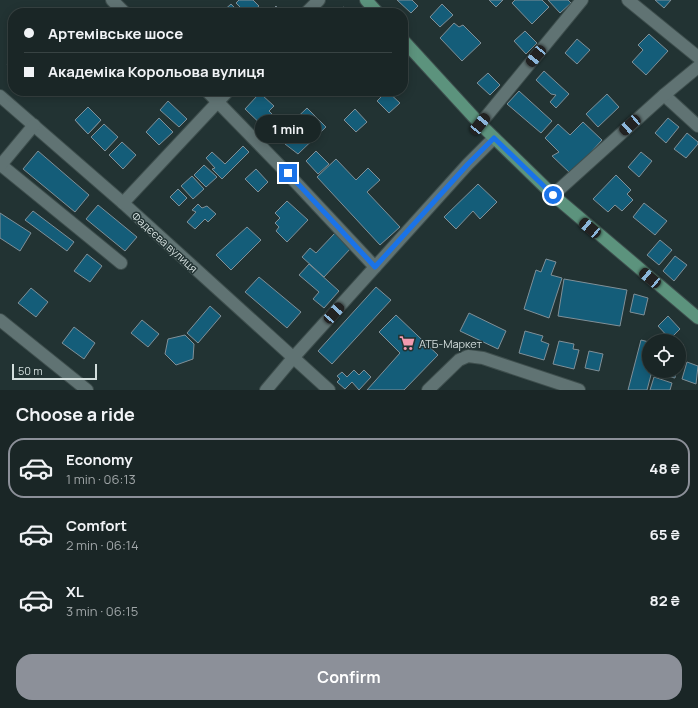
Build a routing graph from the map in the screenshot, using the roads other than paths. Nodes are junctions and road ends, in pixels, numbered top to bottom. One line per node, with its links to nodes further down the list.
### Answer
1 (112, 0): 6 (street)
2 (319, 0): 7 (street)
3 (366, 0): 8 (main road)
4 (582, 0): 17 (street)
5 (628, 0): 10 (street)
6 (120, 8)
7 (311, 8)
8 (373, 8)
9 (408, 45): 17 (main road)
10 (698, 57)
11 (698, 67): 12 (street)
12 (664, 95): 19 (street); 22 (street)
13 (0, 96): 18 (street, Фадєєва вулиця)
14 (212, 96): 16 (street)
15 (223, 96): 16 (street)
16 (218, 101): 23 (street); 25 (street)
17 (480, 124): 20 (main road)
18 (34, 126): 21 (street); 23 (street, Фадєєва вулиця)
19 (698, 126)
20 (494, 138): 22 (main road); 25 (street)
21 (2, 159): 24 (street)
22 (553, 195): 26 (main road)
23 (123, 204): 28 (street, Фадєєва вулиця)
24 (121, 263)
25 (375, 267): 28 (street)
26 (698, 318)
27 (0, 320): 30 (street)
28 (293, 358): 31 (street); 32 (street, Фадєєва вулиця)
29 (437, 385): 33 (street); 34 (street)
30 (87, 390)
31 (266, 390)
32 (329, 390)
33 (428, 390)
34 (579, 390)

